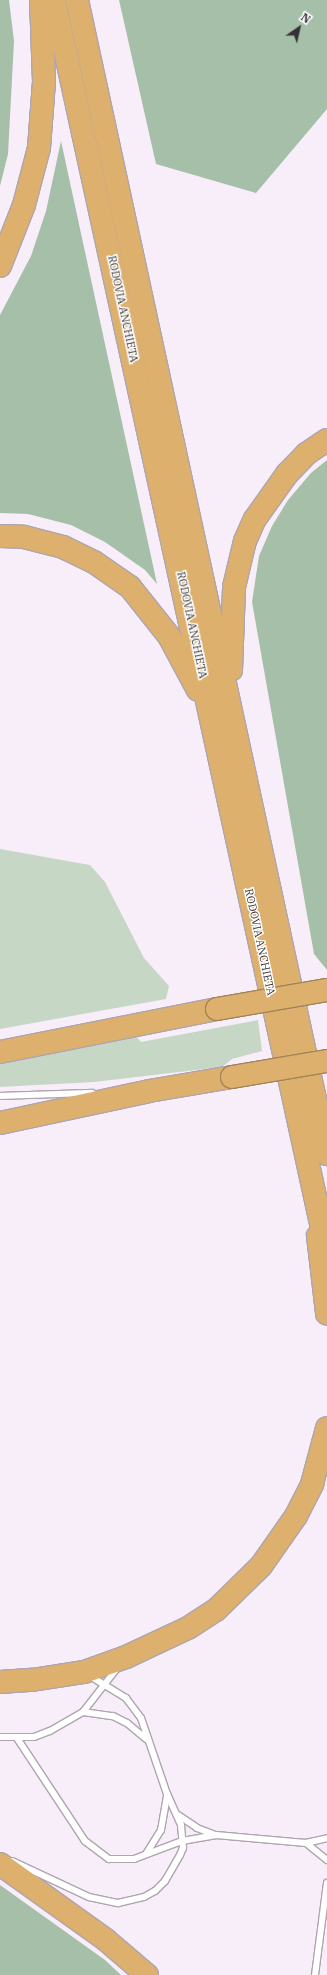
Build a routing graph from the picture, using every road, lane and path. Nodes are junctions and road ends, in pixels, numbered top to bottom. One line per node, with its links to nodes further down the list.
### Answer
1 (41, 0): 4 (highway)
2 (54, 0): 7 (highway, RODOVIA ANCHIETA)
3 (77, 0): 7 (highway, RODOVIA ANCHIETA)
4 (0, 266)
5 (327, 440): 7 (highway)
6 (0, 536): 7 (highway)
7 (222, 714): 14 (highway, RODOVIA ANCHIETA); 15 (highway, RODOVIA ANCHIETA)
8 (327, 990): 9 (highway, bridge)
9 (7, 1049)
10 (327, 1061): 11 (highway, bridge)
11 (148, 1092): 12 (lane); 13 (highway)
12 (0, 1096)
13 (0, 1123)
14 (327, 1154)
15 (314, 1197): 16 (highway, RODOVIA ANCHIETA); 17 (highway)
16 (327, 1251)
17 (327, 1314)
18 (327, 1428): 19 (highway)
19 (126, 1657): 20 (highway); 22 (lane)
20 (84, 1672): 21 (highway); 22 (lane)
21 (0, 1682)
22 (105, 1684): 23 (lane); 26 (lane)
23 (83, 1712): 25 (lane); 26 (lane)
24 (0, 1737): 25 (lane)
25 (17, 1738): 33 (lane)
26 (147, 1740): 27 (lane)
27 (167, 1794): 28 (lane); 33 (lane)
28 (178, 1815): 29 (lane); 31 (lane)
29 (216, 1835): 31 (lane); 32 (lane)
30 (327, 1838): 32 (lane)
31 (182, 1841): 33 (lane); 35 (lane)
32 (306, 1843): 34 (lane)
33 (146, 1854)
34 (327, 1860)
35 (3, 1861): 37 (highway)
36 (327, 1883): 38 (lane)
37 (147, 1975)
38 (315, 1975)

